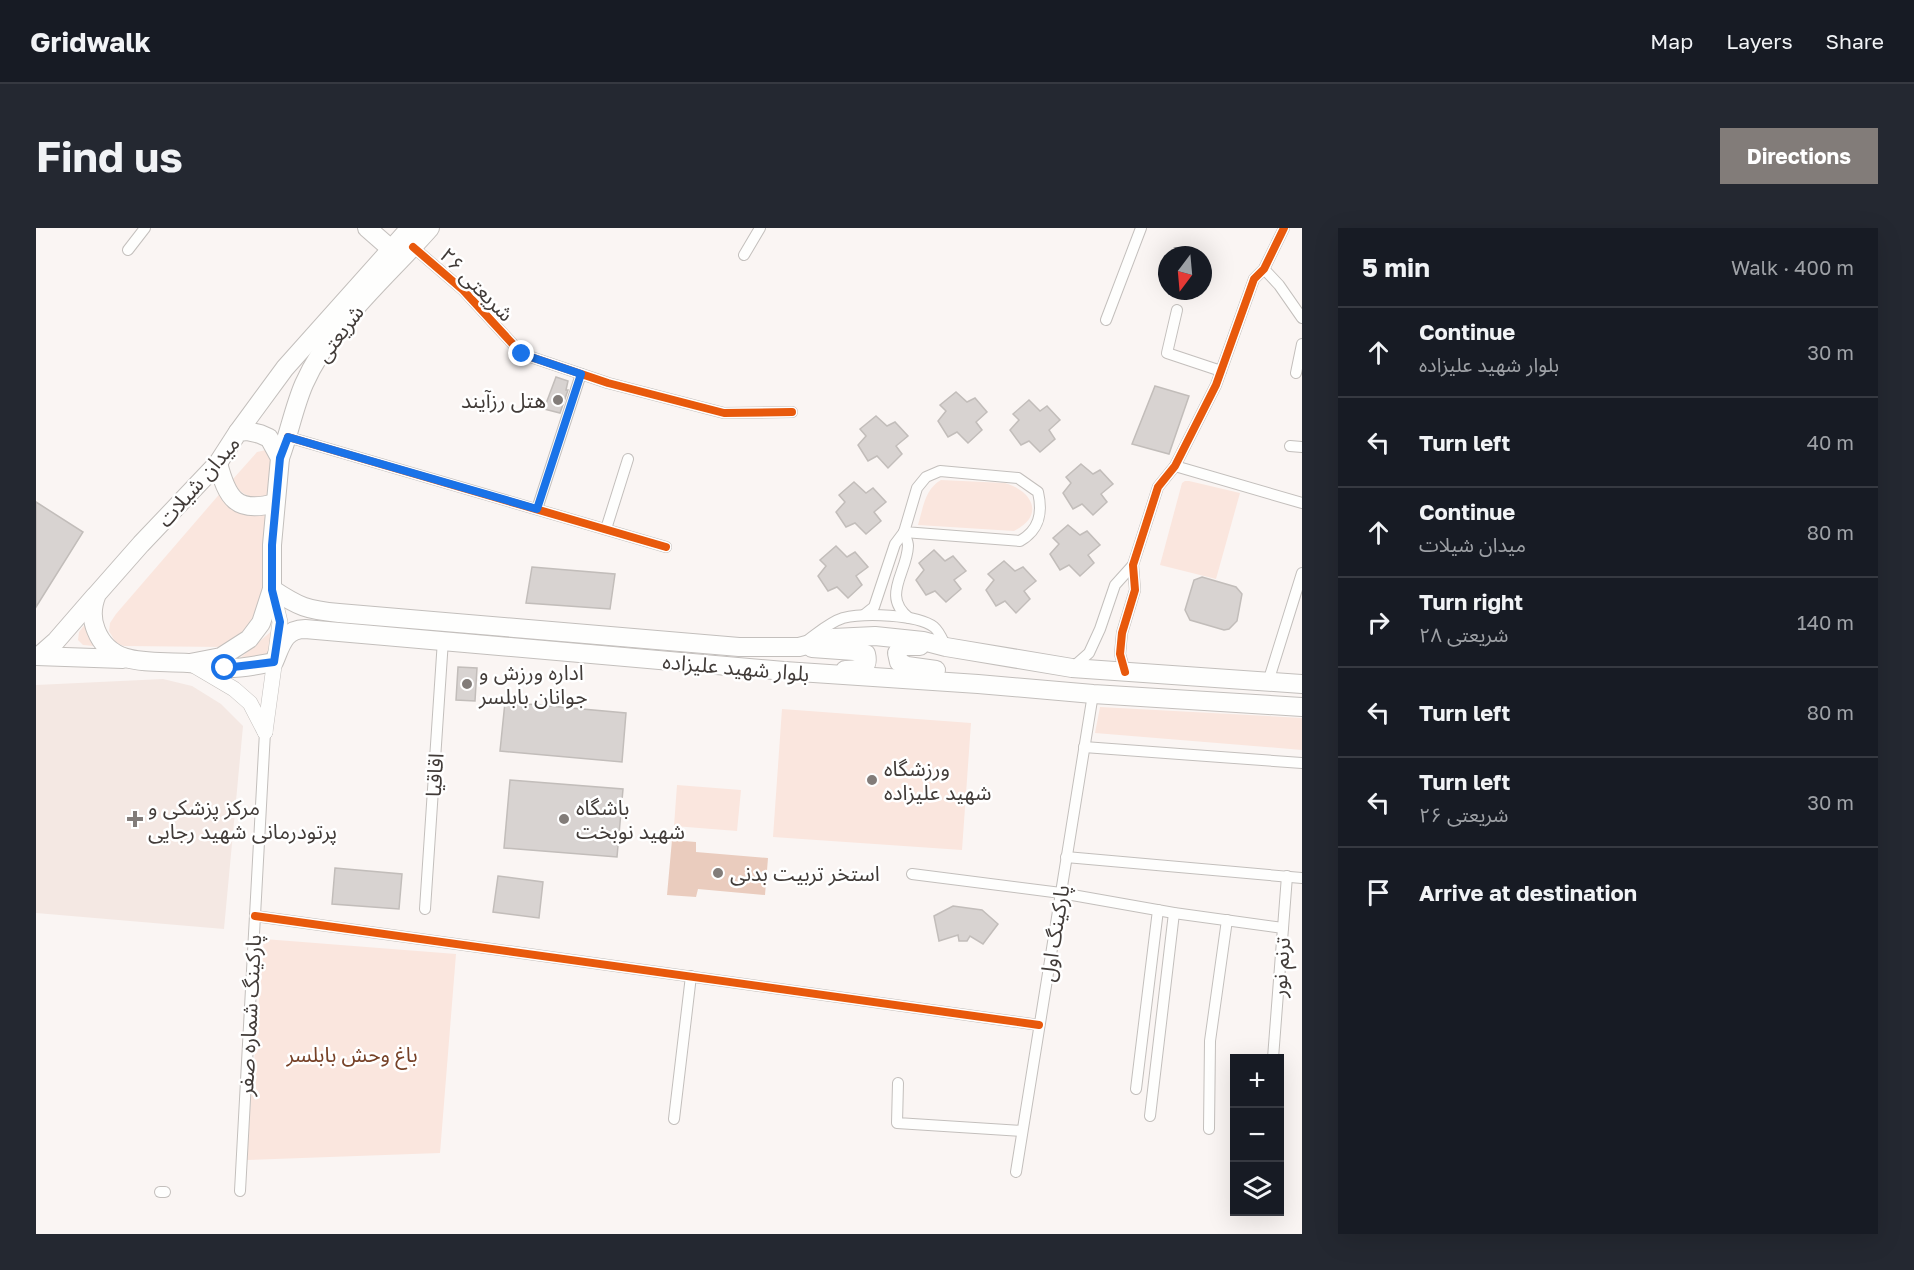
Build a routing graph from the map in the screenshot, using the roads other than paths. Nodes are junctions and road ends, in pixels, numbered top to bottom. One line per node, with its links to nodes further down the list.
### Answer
1 (145, 228): 8 (street)
2 (368, 228): 7 (main road)
3 (430, 228): 7 (main road, شریعتی)
4 (760, 228): 9 (street)
5 (1142, 228): 13 (street)
6 (1284, 228): 10 (street)
7 (401, 238): 17 (street, شریعتی ۲۶); 19 (main road, شریعتی); 20 (main road, شریعتی)
8 (128, 250)
9 (744, 255)
10 (1264, 269): 12 (street); 15 (street)
11 (1177, 310): 15 (street)
12 (1302, 318)
13 (1106, 320)
14 (1302, 344): 16 (street)
15 (1221, 371): 26 (street)
16 (1296, 373)
17 (581, 374): 18 (street, شریعتی ۲۶); 29 (street)
18 (792, 412)
19 (238, 432): 23 (main road, میدان شیلات); 25 (main road, میدان شیلات)
20 (288, 437): 23 (main road, شریعتی); 29 (street)
21 (1290, 446): 22 (street)
22 (1302, 447)
23 (280, 458): 28 (main road)
24 (628, 459): 30 (street)
25 (218, 463): 28 (main road); 36 (main road, میدان شیلات)
26 (1175, 466): 27 (street); 33 (street)
27 (1302, 502)
28 (275, 503): 35 (main road)
29 (537, 509): 30 (street)
30 (606, 529): 32 (street)
31 (904, 532): 31 (street); 37 (street); 38 (street)
32 (666, 547)
33 (1133, 565): 46 (street); 48 (street)
34 (1302, 573): 49 (street)
35 (272, 590): 40 (main road, بلوار شهید علیزاده); 44 (main road); 45 (main road)
36 (97, 594): 42 (main road); 43 (main road)
37 (864, 615): 38 (street); 40 (street)
38 (909, 618): 41 (street)
39 (443, 640): 44 (main road, بلوار شهید علیزاده); 47 (main road, بلوار شهید علیزاده); 62 (street, اقاقیا)
40 (799, 647): 41 (main road, بلوار شهید علیزاده); 47 (main road)
41 (946, 647): 46 (main road, بلوار شهید علیزاده); 50 (main road)
42 (38, 656): 43 (main road)
43 (127, 659): 45 (main road)
44 (274, 662): 45 (main road); 54 (main road)
45 (190, 663): 54 (main road)
46 (1072, 668): 48 (main road, بلوار شهید علیزاده)
47 (783, 671): 50 (main road, بلوار شهید علیزاده)
48 (1125, 672): 49 (main road, بلوار شهید علیزاده)
49 (1268, 682): 51 (main road, بلوار شهید علیزاده)
50 (978, 684): 52 (main road, بلوار شهید علیزاده)
51 (1302, 684)
52 (1092, 694): 53 (main road, بلوار شهید علیزاده); 55 (street, پارکینگ اول)
53 (1302, 707)
54 (265, 732): 65 (street, پارکینگ شماره صفر)
55 (1084, 747): 56 (street); 57 (street, پارکینگ اول)
56 (1302, 764)
57 (1066, 857): 59 (street); 61 (street, پارکینگ اول)
58 (912, 874): 61 (street)
59 (1287, 876): 60 (street); 67 (street, ترنم نور)
60 (1302, 878)
61 (1060, 893): 63 (street); 69 (street, پارکینگ اول)
62 (425, 909)
63 (1158, 910): 64 (street); 72 (street)
64 (1174, 913): 66 (street); 73 (street)
65 (255, 916): 68 (street); 78 (street, پارکینگ شماره صفر)
66 (1227, 920): 67 (street); 75 (street)
67 (1283, 928): 70 (street, ترنم نور)
68 (691, 976): 69 (street); 74 (street)
69 (1039, 1025): 76 (street, پارکینگ اول)
70 (1273, 1054)
71 (898, 1083): 76 (street)
72 (1136, 1089)
73 (1150, 1116)
74 (674, 1119)
75 (1209, 1129)
76 (1022, 1131): 77 (street, پارکینگ اول)
77 (1016, 1172)
78 (240, 1191)

